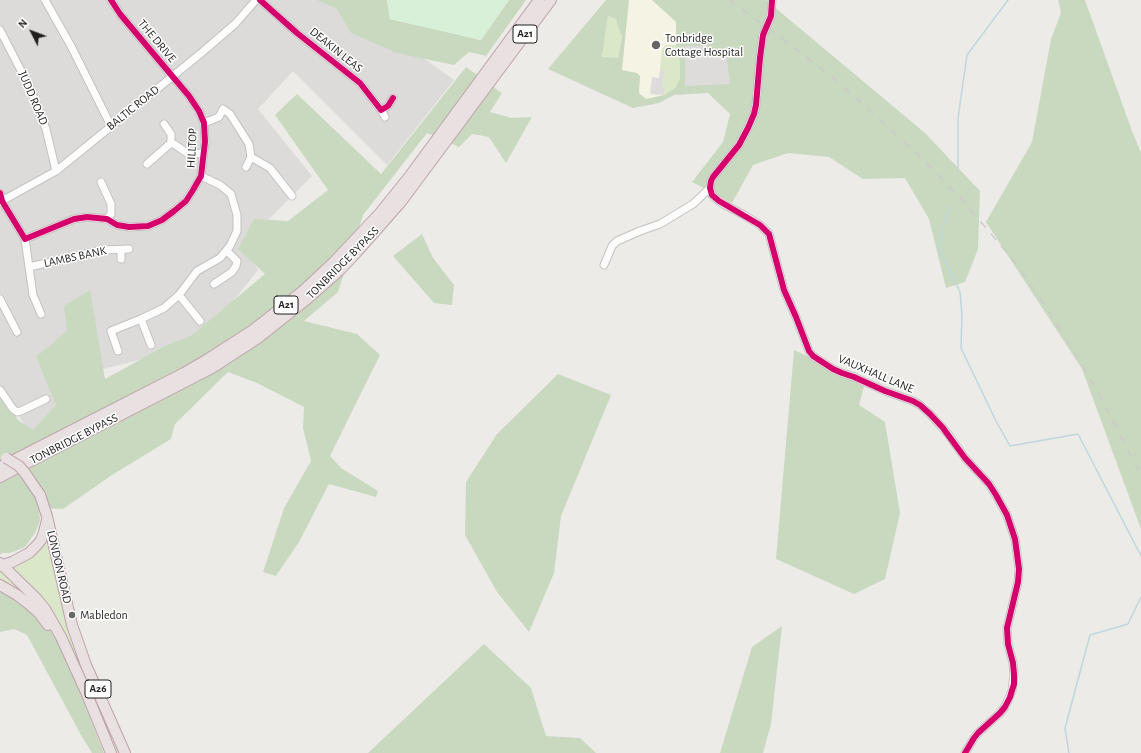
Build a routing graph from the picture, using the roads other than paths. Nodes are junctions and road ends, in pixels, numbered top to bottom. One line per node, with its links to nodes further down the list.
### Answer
1 (45, 0): 17 (street)
2 (111, 0): 11 (street, THE DRIVE)
3 (256, 0): 11 (street, BALTIC ROAD)
4 (260, 0): 13 (street, DEAKIN LEAS)
5 (539, 0): 50 (highway, TONBRIDGE BYPASS / A21)
6 (551, 0): 10 (highway, TONBRIDGE BYPASS / A21)
7 (558, 0): 10 (highway)
8 (772, 0): 27 (street, bridge)
9 (0, 30): 24 (street, JUDD ROAD)
10 (500, 68): 51 (highway, TONBRIDGE BYPASS / A21)
11 (172, 76): 15 (street, HILLTOP); 17 (street, BALTIC ROAD)
12 (393, 98): 13 (street)
13 (381, 110): 14 (street, DEAKIN LEAS)
14 (385, 117)
15 (204, 123): 19 (street, HILLTOP); 20 (street)
16 (164, 124): 18 (street)
17 (111, 126): 24 (street, BALTIC ROAD)
18 (171, 143): 19 (street); 22 (street)
19 (203, 156): 21 (street); 25 (street, HILLTOP)
20 (251, 157): 23 (street); 28 (street)
21 (211, 160)
22 (147, 164)
23 (246, 167)
24 (56, 171): 29 (street, BALTIC ROAD)
25 (201, 176): 30 (street, HILLTOP); 34 (street)
26 (101, 182): 30 (street)
27 (710, 188): 36 (street); 58 (street, VAUXHALL LANE)
28 (292, 196)
29 (1, 198): 31 (street)
30 (107, 219): 31 (street, HILLTOP)
31 (25, 239): 37 (street)
32 (129, 249): 33 (street, LAMBS BANK)
33 (121, 250): 35 (street, LAMBS BANK); 37 (street, LAMBS BANK)
34 (226, 251): 38 (street); 39 (street)
35 (121, 259)
36 (604, 265)
37 (30, 267): 41 (street)
38 (214, 284)
39 (179, 294): 42 (street); 43 (street)
40 (0, 299): 44 (street)
41 (40, 314)
42 (141, 320): 45 (street); 46 (street)
43 (200, 320)
44 (17, 332)
45 (151, 345)
46 (118, 351)
47 (0, 390): 48 (street)
48 (46, 399)
49 (2, 456): 52 (highway, LONDON ROAD / A26, bridge)
50 (0, 467)
51 (0, 477)
52 (47, 516): 53 (highway, A26); 57 (highway, LONDON ROAD / A26)
53 (1, 563): 55 (highway, A26)
54 (0, 585): 55 (highway)
55 (66, 651): 56 (highway, A26)
56 (112, 753)
57 (125, 753)
58 (965, 753)

